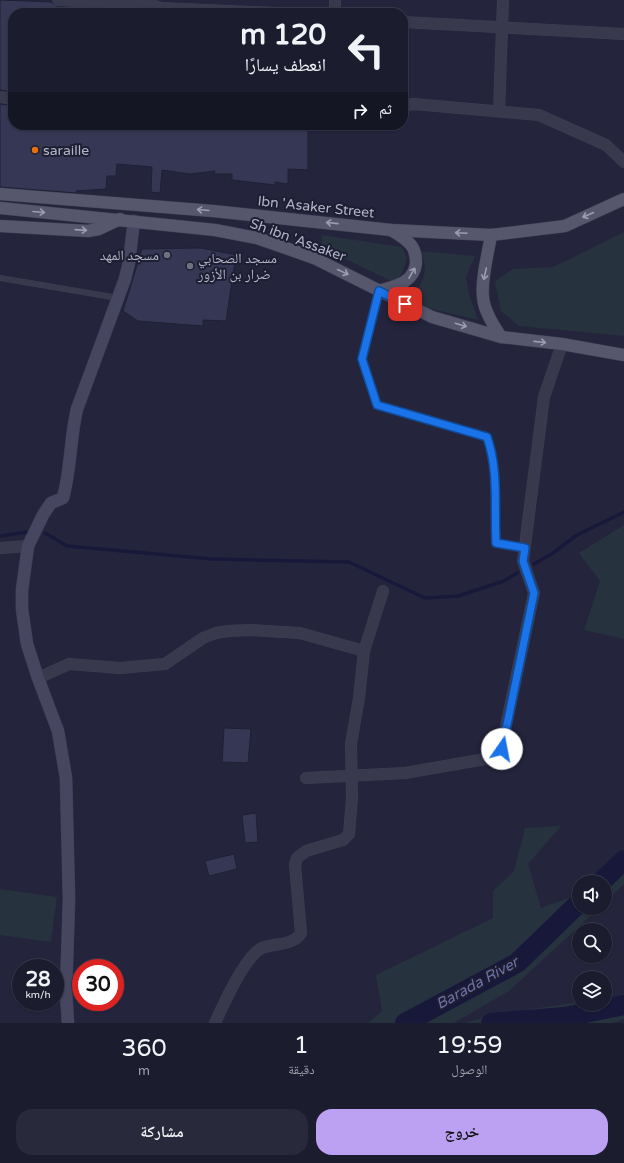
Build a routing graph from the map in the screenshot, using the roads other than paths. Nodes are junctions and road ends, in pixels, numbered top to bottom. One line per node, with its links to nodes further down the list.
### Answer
1 (58, 0): 3 (street)
2 (503, 0): 5 (street)
3 (161, 8)
4 (408, 22): 5 (street)
5 (502, 27): 6 (street); 8 (street)
6 (624, 34)
7 (408, 105): 8 (street)
8 (499, 111): 9 (street)
9 (624, 162)
10 (0, 194): 16 (main road, Ibn 'Asaker Street, one-way to 10)
11 (624, 199): 17 (main road, Ibn 'Asaker Street, one-way to 17)
12 (0, 208): 13 (main road, Sh ibn 'Assaker, one-way to 13)
13 (121, 219): 14 (main road, Sh ibn 'Assaker); 15 (main road, one-way to 13)
14 (134, 221): 19 (main road, Sh ibn 'Assaker, one-way to 19); 20 (street)
15 (0, 226)
16 (391, 230): 17 (main road, Ibn 'Asaker Street, one-way to 16); 19 (main road, one-way to 16)
17 (491, 235): 21 (main road, one-way to 21)
18 (0, 278): 20 (lane)
19 (379, 291): 21 (main road, Sh ibn 'Assaker, one-way to 21); 26 (lane)
20 (118, 298): 24 (street)
21 (501, 338): 22 (main road, Sh ibn 'Assaker, one-way to 22)
22 (562, 344): 23 (main road, Sh ibn 'Assaker); 26 (street)
23 (624, 355)
24 (28, 546): 25 (street); 29 (street)
25 (0, 548)
26 (525, 548): 30 (street)
27 (383, 591): 28 (street)
28 (364, 651): 29 (street); 30 (street)
29 (38, 678): 32 (street)
30 (351, 777): 31 (street); 33 (street)
31 (306, 778)
32 (68, 1023)
33 (215, 1023)

